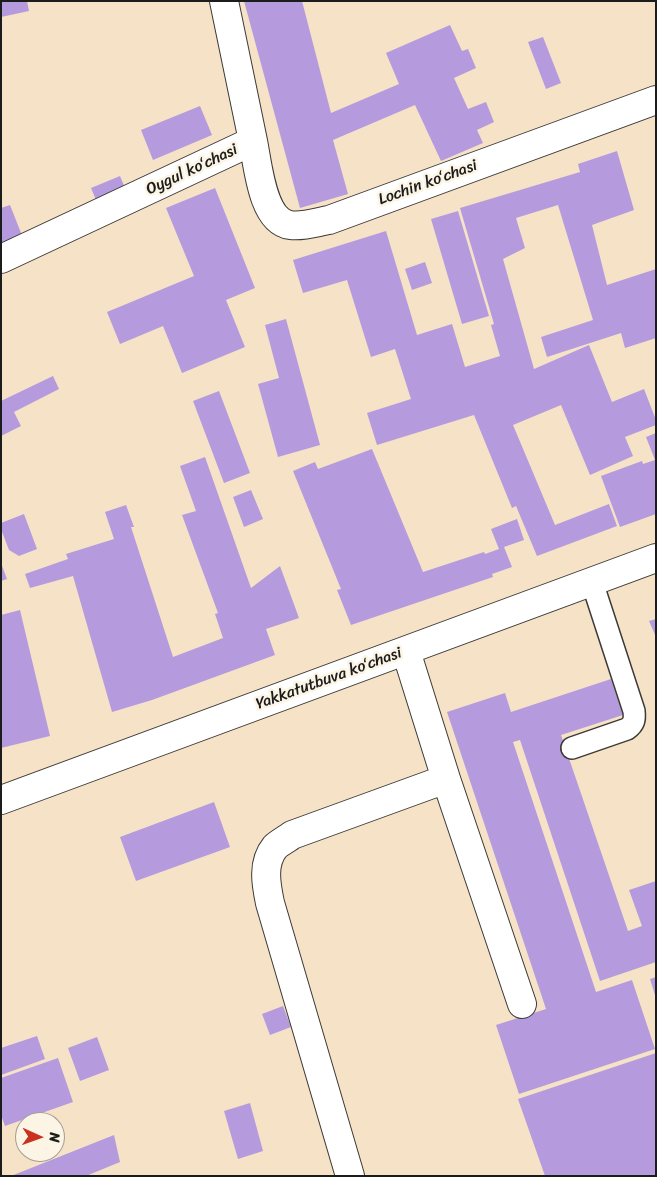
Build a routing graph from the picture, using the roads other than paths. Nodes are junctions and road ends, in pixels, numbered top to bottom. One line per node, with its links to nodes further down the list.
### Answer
1 (224, 1): 3 (street, Oygul koʻchasi)
2 (656, 100): 3 (street, Lochin koʻchasi)
3 (253, 141): 4 (street, Oygul koʻchasi)
4 (1, 259)
5 (656, 558): 6 (street, Yakkatutbuva koʻchasi)
6 (592, 582): 7 (street, Yakkatutbuva koʻchasi); 8 (lane)
7 (406, 651): 9 (street); 10 (street, Yakkatutbuva koʻchasi)
8 (572, 748)
9 (446, 779): 11 (street); 12 (street)
10 (1, 800)
11 (522, 1004)
12 (350, 1176)

